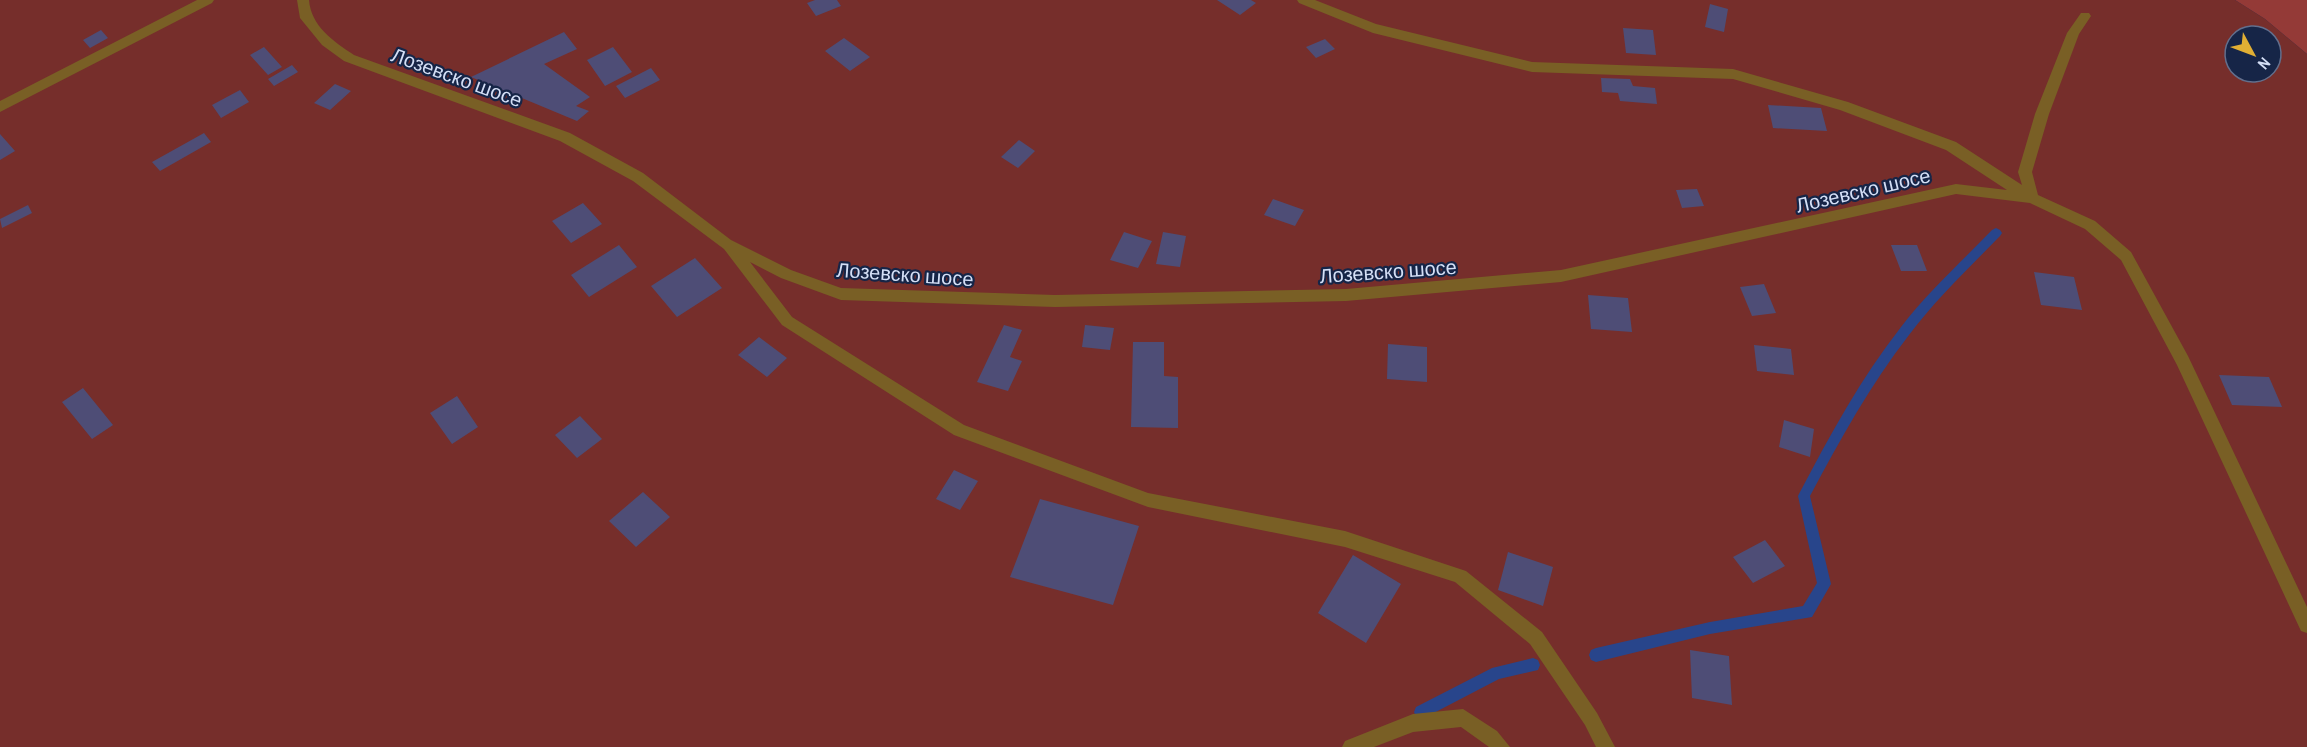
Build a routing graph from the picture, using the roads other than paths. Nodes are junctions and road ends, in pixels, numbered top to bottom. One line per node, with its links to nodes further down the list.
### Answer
1 (208, 0): 5 (street)
2 (303, 0): 7 (street, Лозевско шосе)
3 (1303, 0): 6 (street)
4 (2085, 16): 6 (street)
5 (0, 107)
6 (2032, 198): 7 (street, Лозевско шосе); 8 (street, Лозевско шосе)
7 (726, 244): 11 (street)
8 (2307, 625)
9 (1351, 747): 10 (street)
10 (1501, 747)
11 (1606, 747)

